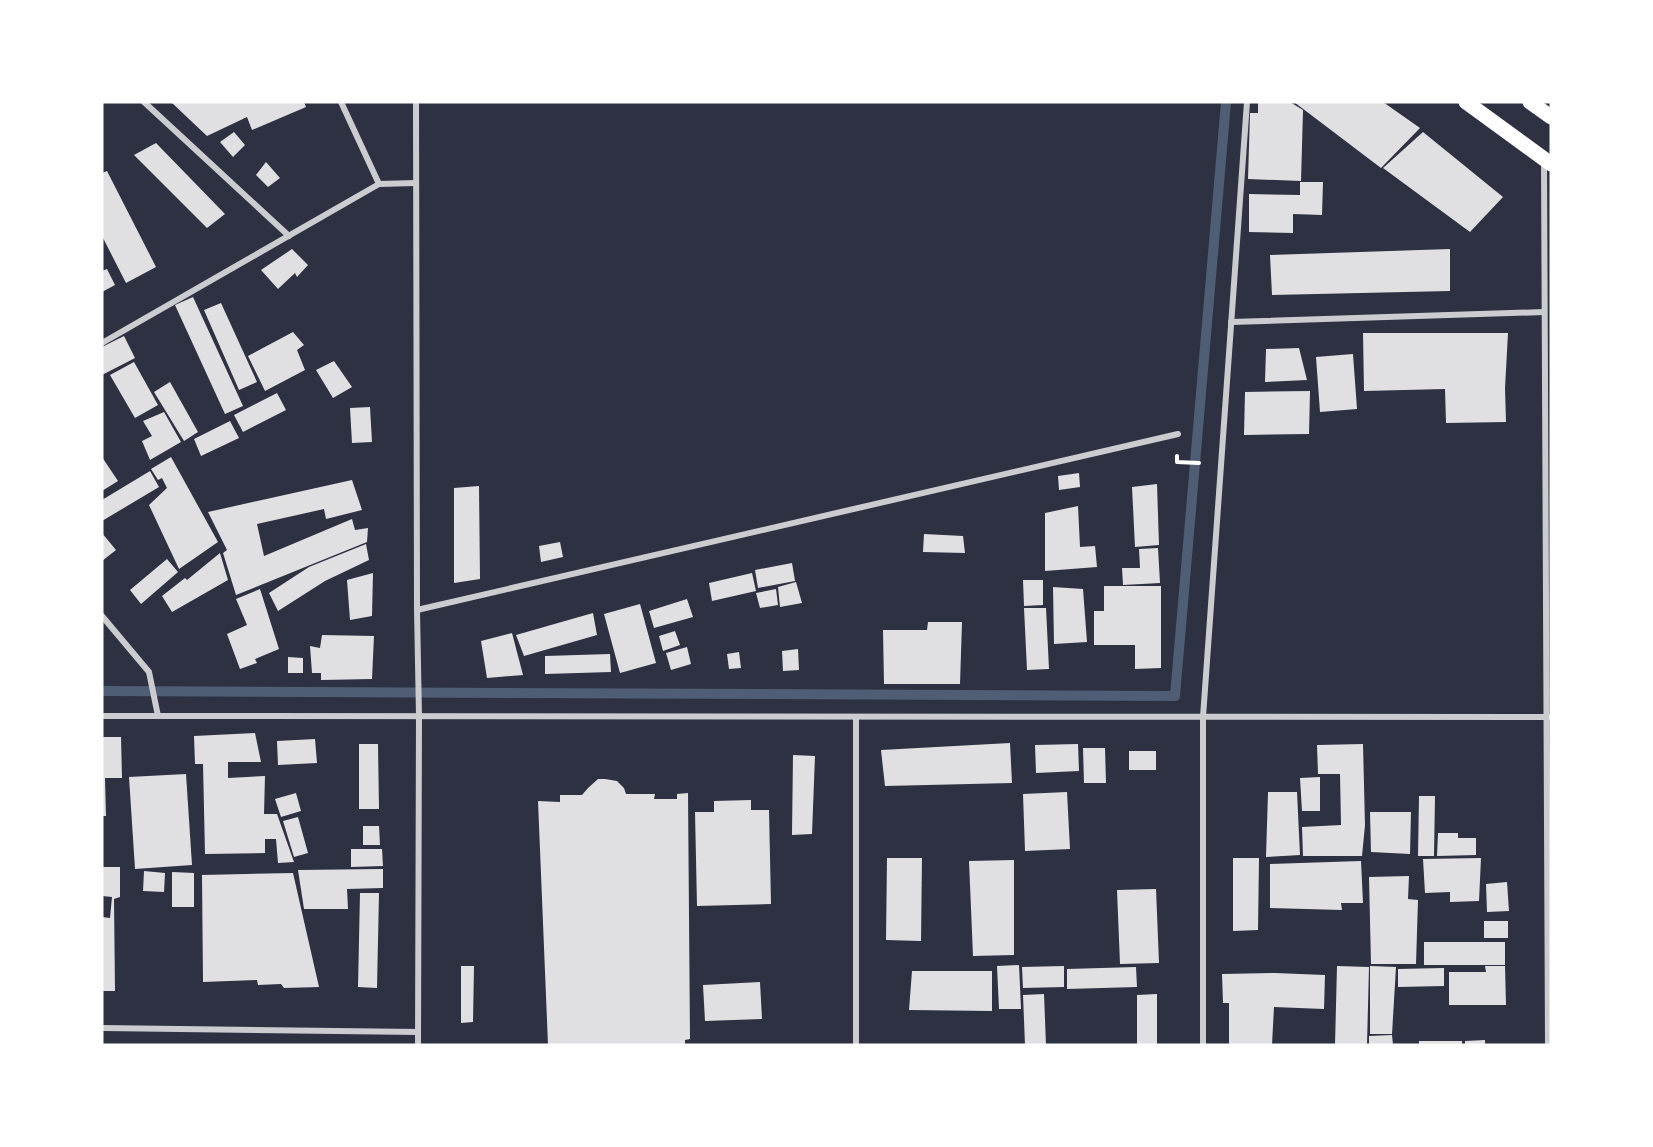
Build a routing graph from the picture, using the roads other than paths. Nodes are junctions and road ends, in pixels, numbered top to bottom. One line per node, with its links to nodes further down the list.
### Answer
1 (144, 102): 11 (street)
2 (341, 102): 10 (street)
3 (416, 102): 9 (street)
4 (1247, 102): 13 (street)
5 (1466, 102): 8 (main road)
6 (1530, 102): 7 (main road)
7 (1551, 117)
8 (1548, 162): 12 (street)
9 (416, 183): 10 (street); 16 (street)
10 (379, 184): 11 (street)
11 (289, 236): 14 (street)
12 (1544, 312): 13 (street); 23 (street)
13 (1231, 322): 22 (street)
14 (102, 343)
15 (1178, 434): 16 (street)
16 (417, 610): 20 (street)
17 (102, 616): 19 (street)
18 (102, 716): 19 (street)
19 (158, 716): 20 (street)
20 (419, 716): 21 (street); 25 (street)
21 (856, 717): 22 (street); 27 (street)
22 (1203, 717): 23 (street); 28 (street)
23 (1549, 717): 29 (street)
24 (102, 1028): 25 (street)
25 (418, 1032): 26 (street)
26 (418, 1045)
27 (855, 1045)
28 (1203, 1045)
29 (1548, 1045)

